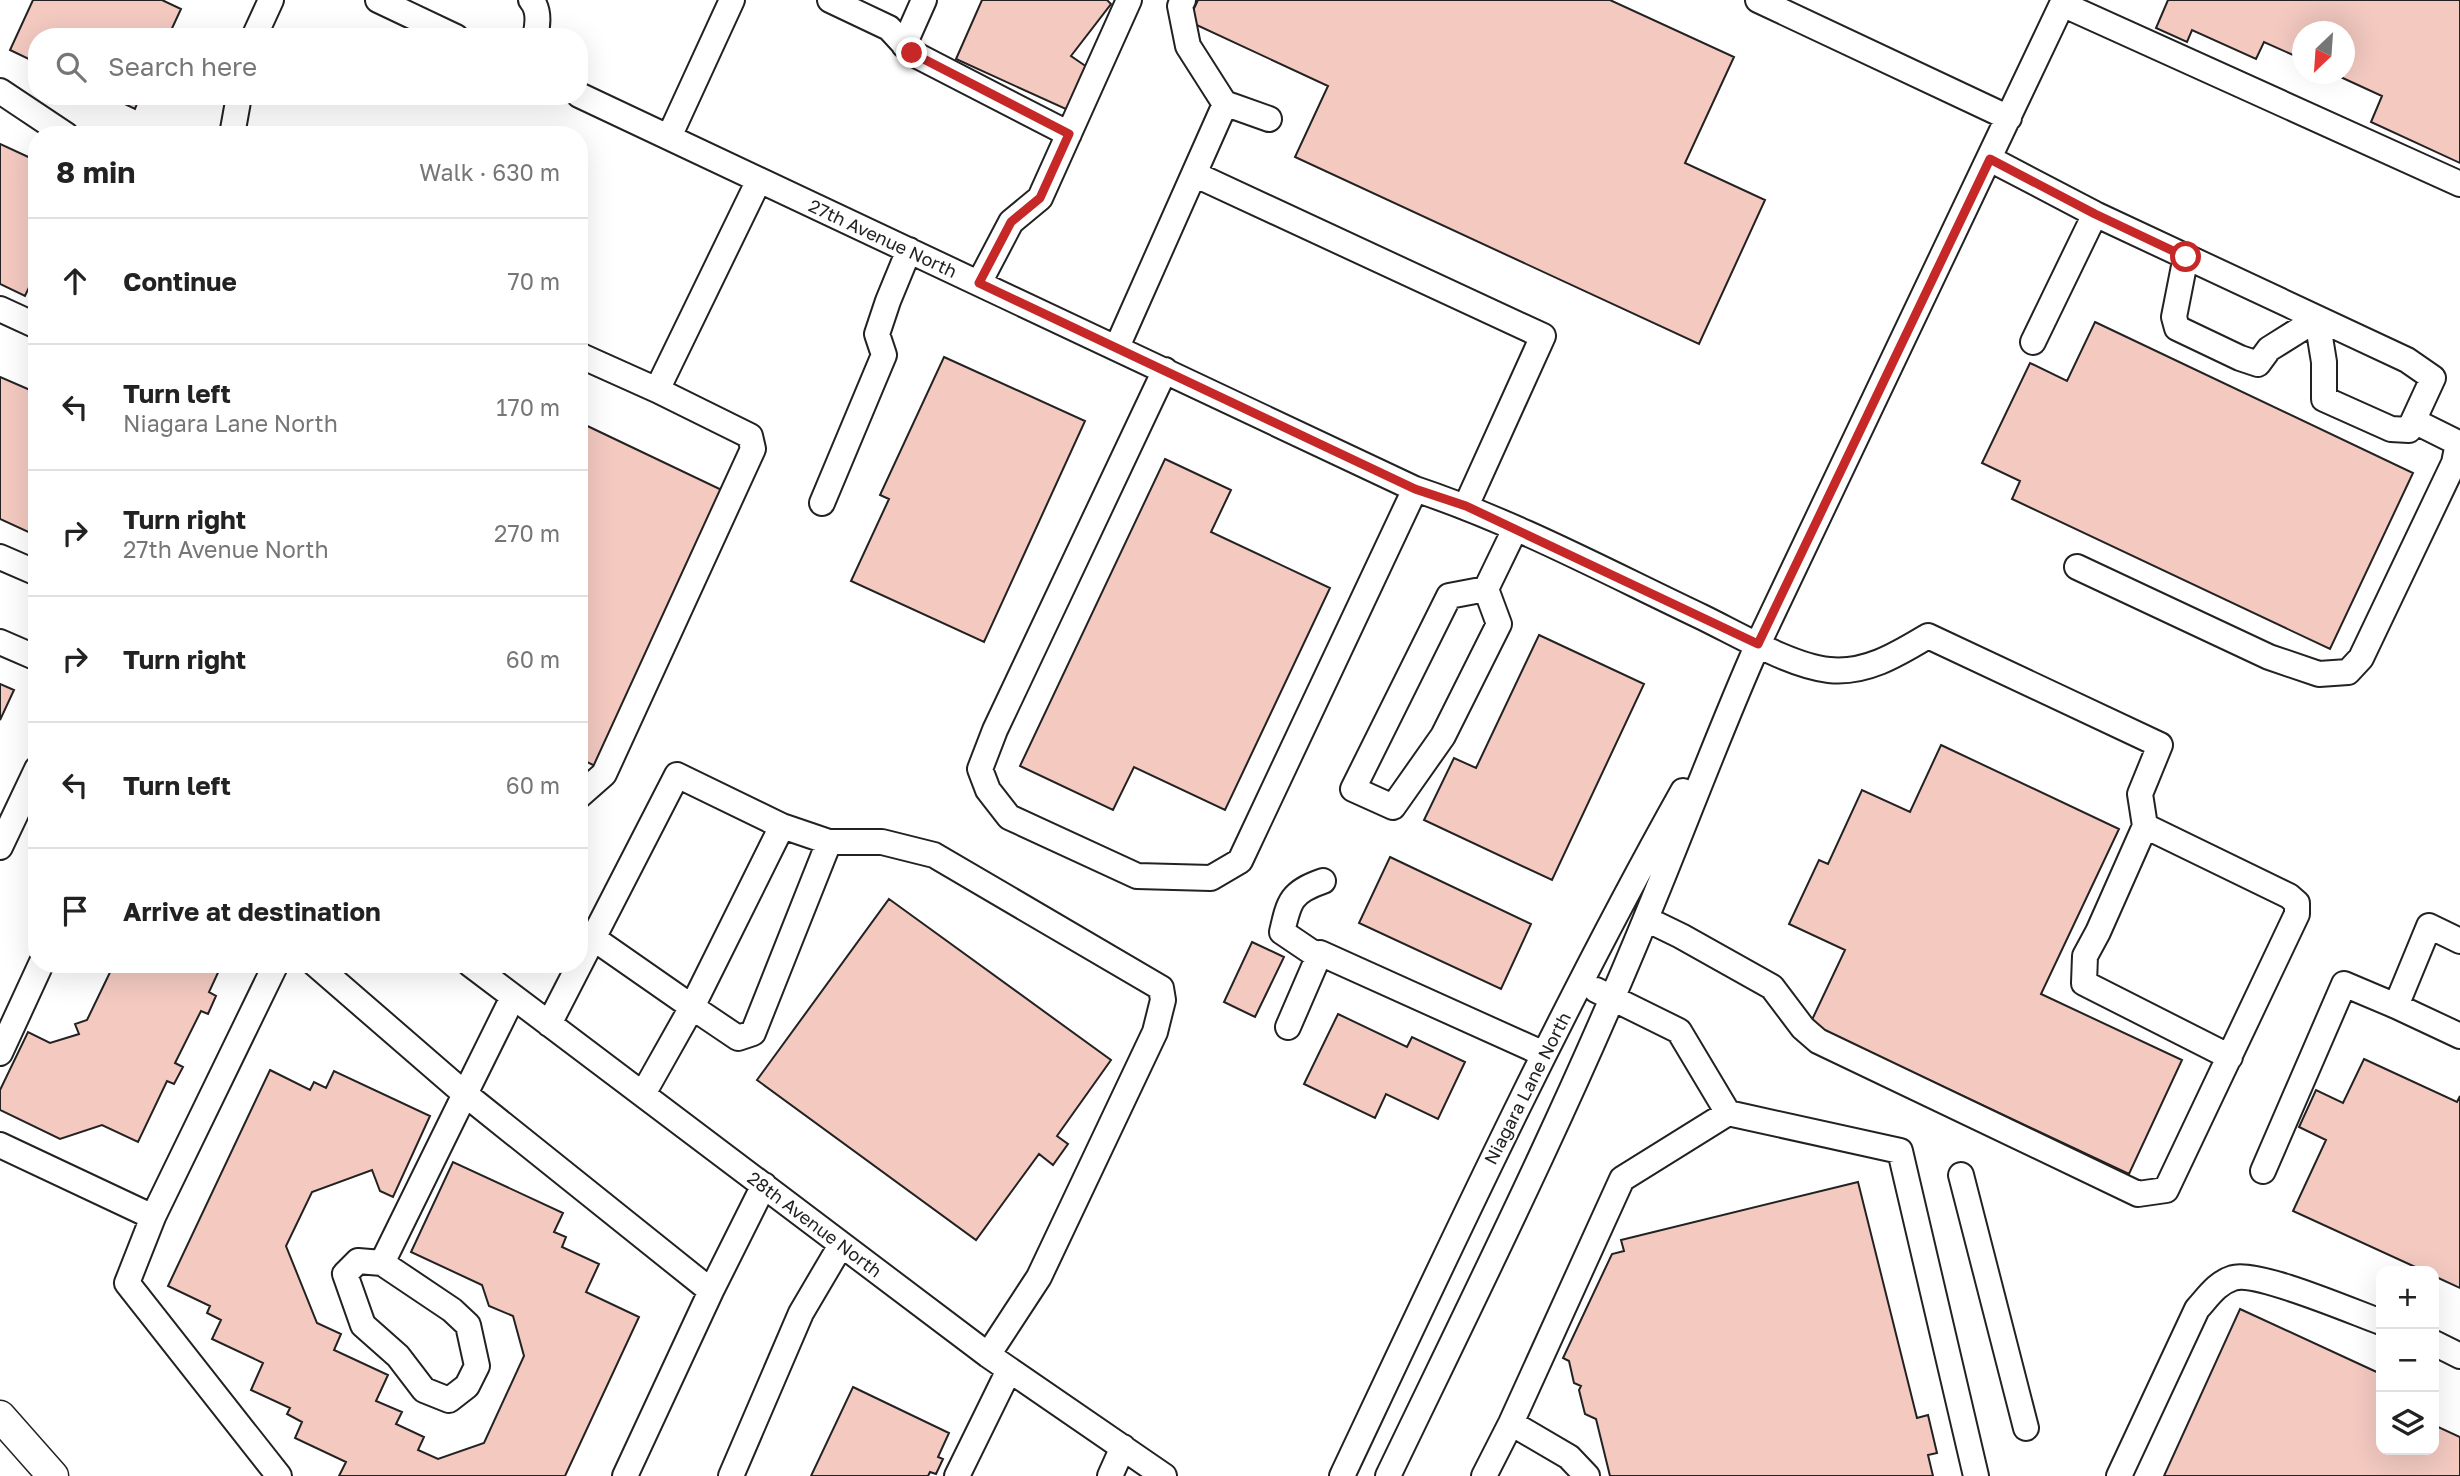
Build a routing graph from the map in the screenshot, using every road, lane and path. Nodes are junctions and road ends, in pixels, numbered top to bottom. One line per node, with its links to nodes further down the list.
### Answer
1 (271, 0): 11 (street)
2 (378, 0): 12 (street)
3 (531, 0): 13 (street)
4 (732, 0): 24 (street)
5 (830, 0): 14 (street)
6 (924, 0): 14 (street)
7 (1129, 0): 23 (street)
8 (1183, 0): 17 (street)
9 (1758, 0): 19 (street)
10 (2063, 2): 19 (street, Niagara Lane North); 28 (street)
11 (258, 28)
12 (437, 28)
13 (537, 28)
14 (904, 45): 23 (street)
15 (0, 91): 21 (street)
16 (588, 99): 24 (street, 27th Avenue North)
17 (1224, 103): 20 (street); 26 (street)
18 (237, 105): 22 (street)
19 (2009, 118): 25 (street, Niagara Lane North)
20 (1269, 120)
21 (52, 126)
22 (234, 126)
23 (1069, 134): 32 (street)
24 (669, 137): 27 (street, 27th Avenue North)
25 (1990, 159): 29 (street); 51 (street, Niagara Lane North)
26 (1194, 174): 37 (street); 44 (street)
27 (759, 180): 30 (street, 27th Avenue North); 40 (street)
28 (2460, 184)
29 (2095, 214): 31 (street); 36 (street)
30 (909, 250): 32 (street, 27th Avenue North); 43 (street)
31 (2186, 257): 34 (street); 34 (street)
32 (979, 283): 37 (street, 27th Avenue North)
33 (0, 309): 35 (street)
34 (2317, 318): 41 (street); 41 (street)
35 (28, 322)
36 (2033, 342)
37 (1117, 347): 39 (street, 27th Avenue North)
38 (588, 359): 40 (street)
39 (1165, 370): 42 (street, 27th Avenue North); 42 (street)
40 (657, 390): 55 (street)
41 (2414, 421): 47 (street)
42 (1415, 489): 44 (street, 27th Avenue North)
43 (822, 503)
44 (1466, 506): 45 (street, 27th Avenue North)
45 (1516, 529): 49 (street); 51 (street, 27th Avenue North)
46 (0, 558): 48 (street)
47 (2077, 567)
48 (28, 569)
49 (1486, 589): 49 (street)
50 (0, 642): 52 (street)
51 (1758, 644): 53 (street, Niagara Lane North); 57 (street, 27th Avenue North)
52 (28, 654)
53 (1730, 708): 61 (street, Niagara Lane North); 71 (street, Niagara Lane North)
54 (28, 788): 59 (street)
55 (588, 788)
56 (782, 825): 58 (street); 62 (street); 75 (street)
57 (2145, 826): 81 (street); 81 (street)
58 (829, 842): 75 (street); 95 (street)
59 (0, 847)
60 (1323, 881): 65 (street)
61 (1646, 919): 73 (street, Niagara Lane North); 81 (street)
62 (593, 938): 64 (street); 75 (street)
63 (2460, 940): 74 (street)
64 (588, 948)
65 (1319, 957): 77 (street); 80 (street)
66 (37, 973): 79 (street)
67 (272, 973): 89 (street)
68 (325, 973): 82 (street)
69 (482, 973): 72 (street, 28th Avenue North)
70 (575, 973): 76 (street)
71 (1580, 983): 73 (street); 80 (street, Niagara Lane North)
72 (513, 997): 76 (street, 28th Avenue North); 82 (street)
73 (1612, 997): 84 (street); 110 (street, Niagara Lane North)
74 (2396, 1006): 78 (street); 86 (street)
75 (692, 1007): 83 (street)
76 (549, 1024): 83 (street, 28th Avenue North)
77 (1288, 1027)
78 (2460, 1036)
79 (0, 1053)
80 (1544, 1054): 109 (street, Niagara Lane North)
81 (2230, 1056)
82 (465, 1094): 91 (street); 92 (street)
83 (642, 1094): 88 (street, 28th Avenue North)
84 (1728, 1113): 99 (street); 113 (street)
85 (0, 1144): 89 (street)
86 (2263, 1171)
87 (1961, 1175): 100 (street)
88 (764, 1185): 90 (street, 28th Avenue North); 92 (street)
89 (153, 1217): 103 (street)
90 (841, 1245): 95 (street, 28th Avenue North); 105 (street)
91 (382, 1263): 91 (street)
92 (711, 1291): 104 (street)
93 (2376, 1320): 114 (street)
94 (2439, 1346): 96 (street)
95 (988, 1355): 97 (street, 28th Avenue North)
96 (2460, 1356)
97 (1009, 1370): 101 (street, 28th Avenue North); 106 (street)
98 (0, 1416): 102 (main road)
99 (1511, 1423): 111 (street); 112 (street)
100 (2026, 1428)
101 (1123, 1447): 107 (street); 108 (street, 28th Avenue North)
102 (53, 1476)
103 (279, 1476)
104 (625, 1476)
105 (732, 1476)
106 (957, 1476)
107 (1111, 1476)
108 (1164, 1476)
109 (1342, 1476)
110 (1388, 1476)
111 (1484, 1476)
112 (1587, 1476)
113 (1976, 1476)
114 (2119, 1476)

